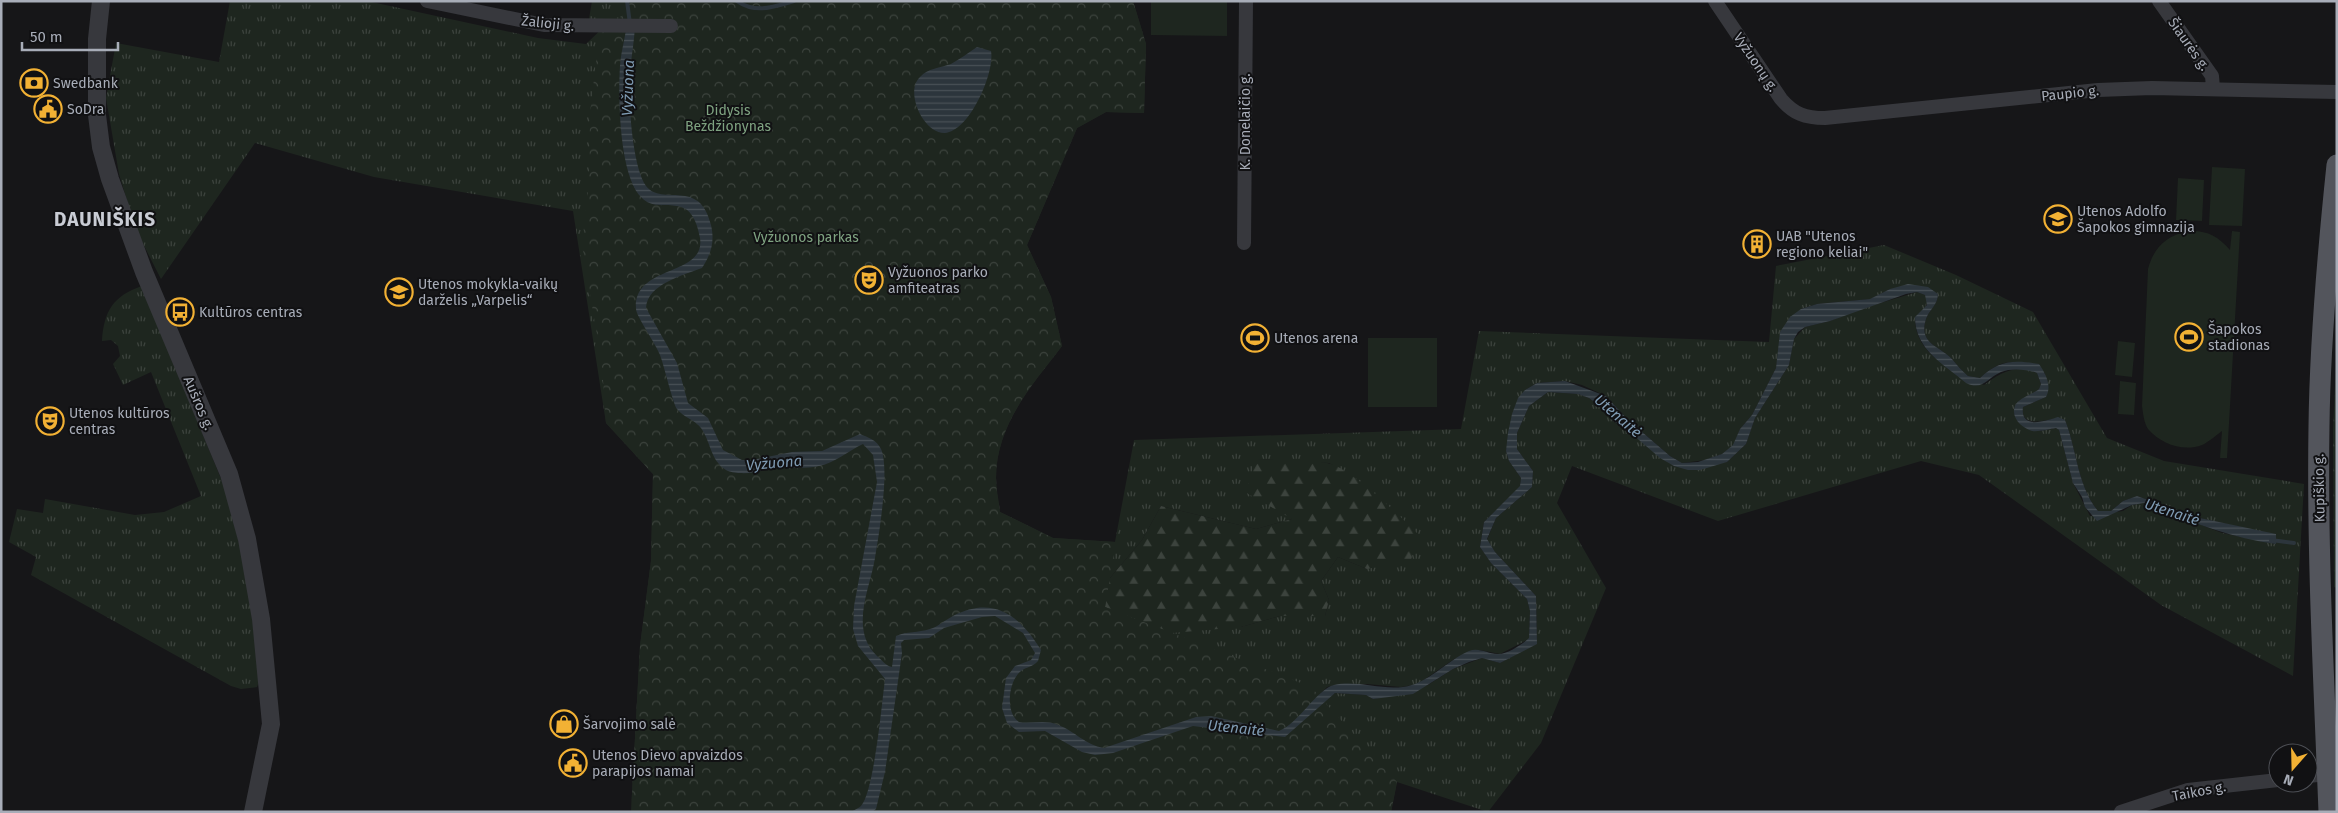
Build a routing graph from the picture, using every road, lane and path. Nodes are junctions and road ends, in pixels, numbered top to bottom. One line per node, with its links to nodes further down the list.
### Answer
1 (101, 1): 14 (street, Aušros g.)
2 (427, 1): 6 (street, Žalioji g.)
3 (1246, 1): 11 (street, K. Donelaičio g.)
4 (1715, 1): 9 (street, Vyžuonų g.)
5 (2159, 1): 7 (street, Šiaurės g.)
6 (671, 26)
7 (2213, 88): 8 (street, Paupio g.); 9 (street, Paupio g.)
8 (2337, 92)
9 (1804, 117)
10 (2337, 165): 12 (main road, Kupiškio g.)
11 (1244, 243)
12 (2318, 775): 16 (main road, Kupiškio g.)
13 (2268, 781): 15 (street, Taikos g.)
14 (253, 812)
15 (2121, 812)
16 (2329, 812)

